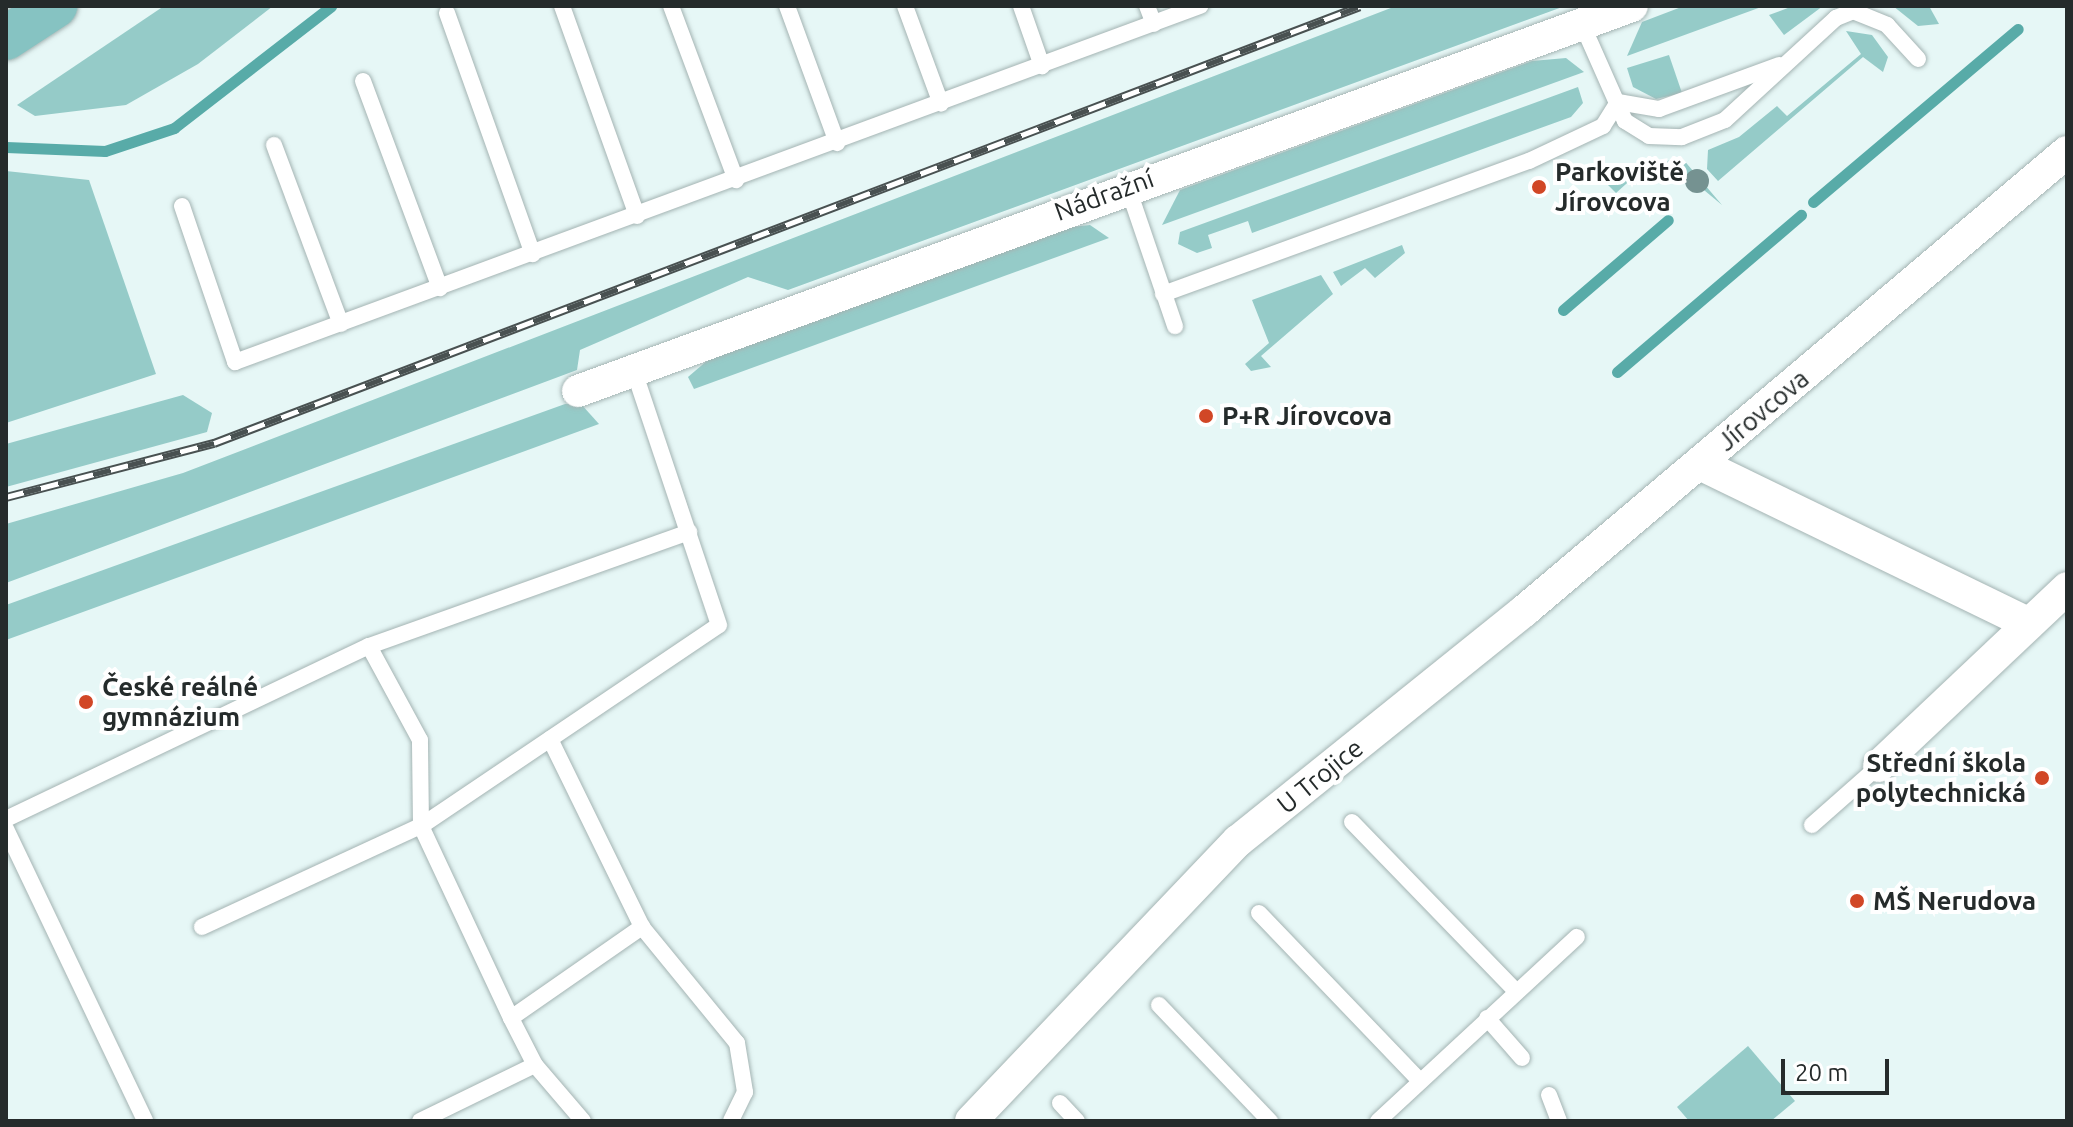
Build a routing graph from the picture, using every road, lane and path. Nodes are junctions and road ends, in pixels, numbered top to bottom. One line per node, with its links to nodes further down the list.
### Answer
1 (55, 6): 13 (main road)
2 (562, 6): 26 (lane)
3 (671, 6): 23 (lane)
4 (787, 6): 20 (lane)
5 (905, 6): 19 (lane)
6 (1021, 6): 16 (lane)
7 (1147, 6): 11 (lane)
8 (1200, 6): 11 (lane)
9 (1632, 6): 12 (street, Nádražní)
10 (447, 13): 27 (lane)
11 (1154, 24): 16 (lane)
12 (1582, 24): 18 (lane); 24 (street, Nádražní)
13 (6, 38)
14 (1918, 59): 15 (lane)
15 (1781, 65): 18 (lane); 18 (lane)
16 (1042, 66): 19 (lane)
17 (363, 81): 28 (lane)
18 (1618, 102): 29 (lane)
19 (941, 104): 20 (lane)
20 (837, 143): 23 (lane)
21 (274, 145): 30 (lane)
22 (2067, 152): 34 (street, Jírovcova)
23 (736, 180): 26 (lane)
24 (1127, 186): 29 (lane); 32 (street, Nádražní)
25 (182, 206): 30 (lane)
26 (637, 216): 27 (lane)
27 (533, 254): 28 (lane)
28 (440, 288): 30 (lane)
29 (1163, 294): 31 (lane)
30 (341, 324)
31 (1175, 326)
32 (633, 368): 33 (street, Nádražní); 35 (lane)
33 (578, 391)
34 (1700, 464): 37 (street, Jírovcova); 63 (street, U Trojice)
35 (689, 532): 38 (lane); 39 (lane)
36 (2067, 588): 37 (street)
37 (2027, 623): 40 (street)
38 (369, 646): 41 (lane); 44 (lane)
39 (550, 739): 44 (lane); 48 (lane)
40 (1879, 766): 43 (lane)
41 (6, 819)
42 (1352, 822): 50 (lane)
43 (1812, 825)
44 (421, 826): 47 (lane); 52 (lane)
45 (6, 829): 59 (lane)
46 (1259, 913): 56 (lane)
47 (202, 927)
48 (642, 927): 52 (lane); 62 (lane)
49 (1577, 937): 50 (lane)
50 (1516, 991): 53 (lane)
51 (1159, 1005): 65 (lane)
52 (511, 1018): 55 (lane)
53 (1487, 1018): 54 (lane); 56 (lane)
54 (1522, 1058)
55 (535, 1065): 60 (lane); 61 (lane)
56 (1420, 1081): 66 (lane)
57 (1549, 1095): 67 (lane)
58 (1060, 1103): 64 (lane)
59 (145, 1121)
60 (420, 1121)
61 (583, 1121)
62 (731, 1121)
63 (971, 1121)
64 (1077, 1121)
65 (1270, 1121)
66 (1378, 1121)
67 (1559, 1121)

